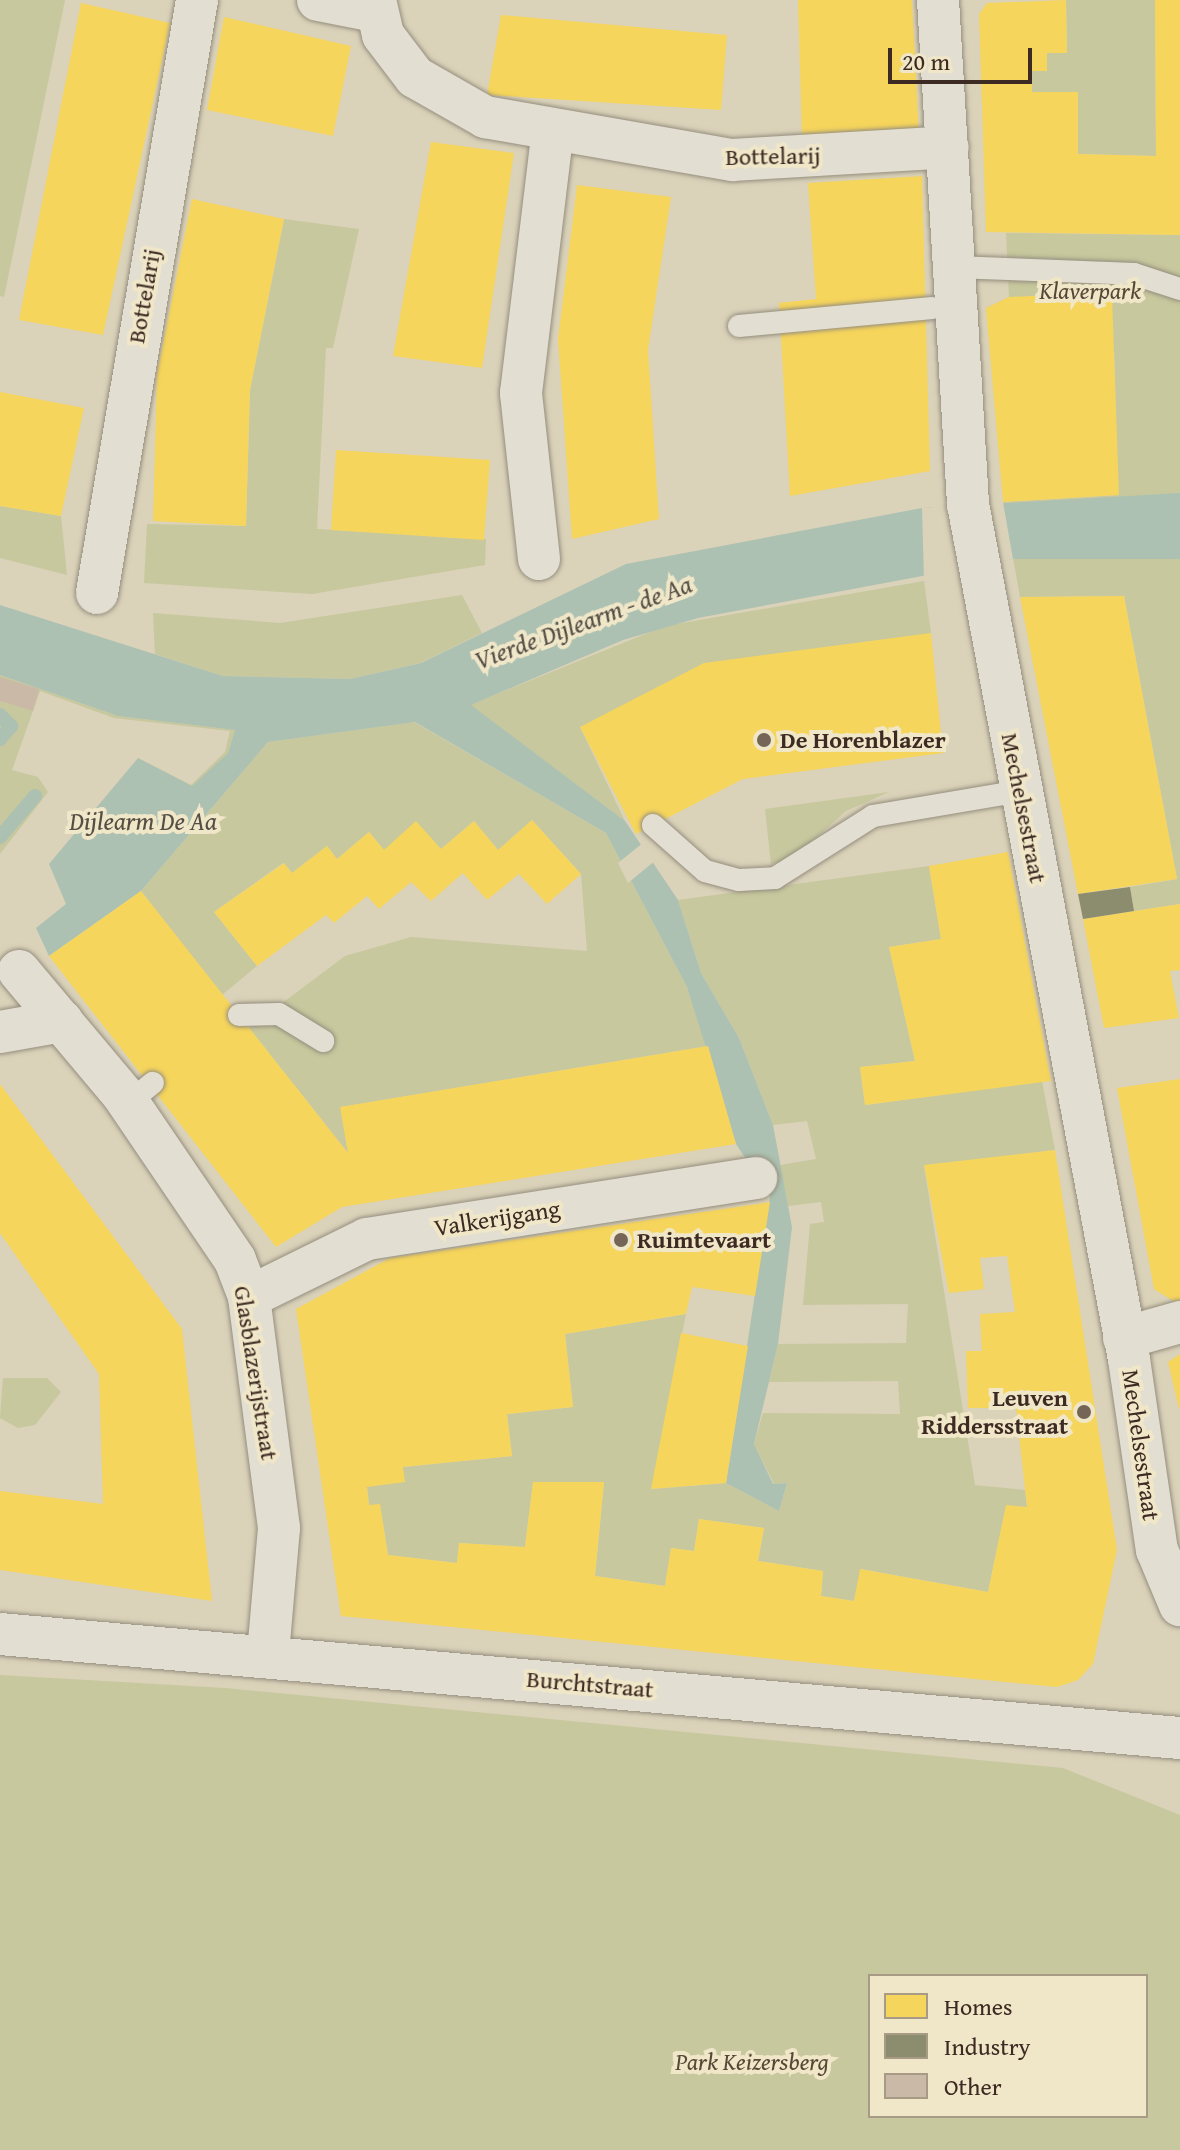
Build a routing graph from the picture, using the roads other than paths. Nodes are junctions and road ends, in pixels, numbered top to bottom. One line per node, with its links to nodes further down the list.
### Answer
1 (197, 0): 12 (street, Bottelarij)
2 (318, 0): 4 (street)
3 (938, 0): 6 (street, Mechelsestraat)
4 (374, 6): 5 (street, Bottelarij)
5 (553, 130): 6 (street, Bottelarij); 11 (street)
6 (948, 147): 7 (street, Mechelsestraat)
7 (955, 267): 8 (lane); 13 (street, Mechelsestraat)
8 (1180, 289)
9 (932, 308): 10 (lane)
10 (739, 326)
11 (539, 559)
12 (97, 593)
13 (1021, 791): 14 (lane); 23 (street, Mechelsestraat)
14 (653, 825)
15 (19, 971): 17 (street, Glasblazerijstraat)
16 (239, 1015): 19 (lane)
17 (62, 1021): 18 (street); 21 (street, Glasblazerijstraat)
18 (0, 1032)
19 (323, 1041)
20 (756, 1178): 21 (street, Valkerijgang)
21 (249, 1297): 26 (street, Glasblazerijstraat)
22 (1180, 1322): 23 (street)
23 (1124, 1338): 24 (street, Mechelsestraat)
24 (1180, 1605)
25 (0, 1634): 26 (street, Burchtstraat)
26 (268, 1654): 27 (street, Burchtstraat)
27 (1180, 1738)

